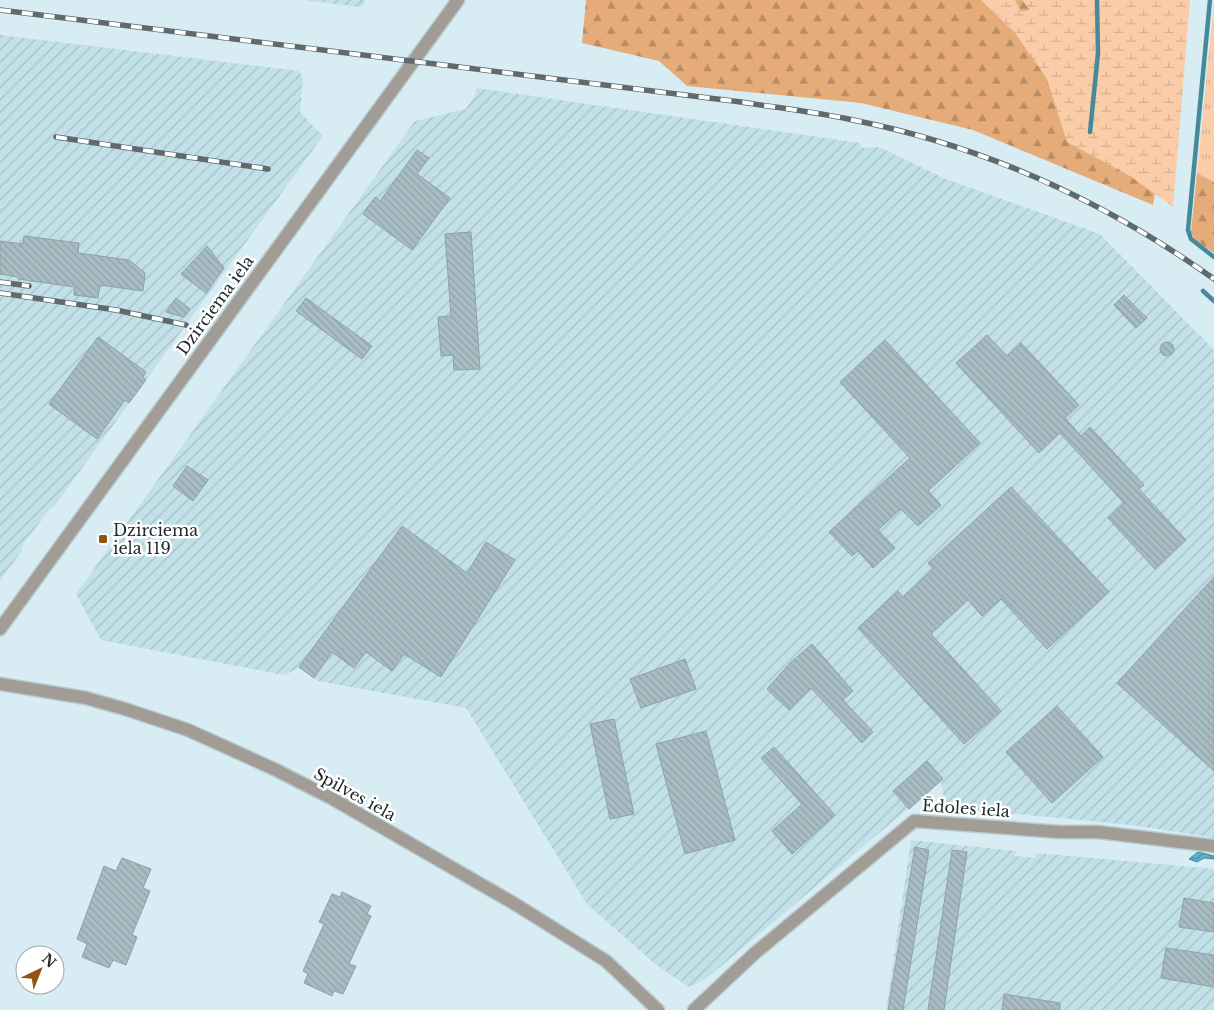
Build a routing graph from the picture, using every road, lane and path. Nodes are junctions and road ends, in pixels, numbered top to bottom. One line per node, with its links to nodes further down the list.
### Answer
1 (458, 0): 2 (street, Dzirciema iela)
2 (0, 630)
3 (0, 684): 5 (street, Spilves iela)
4 (1214, 846): 6 (street, Ēdoles iela)
5 (658, 1010)
6 (694, 1010)

